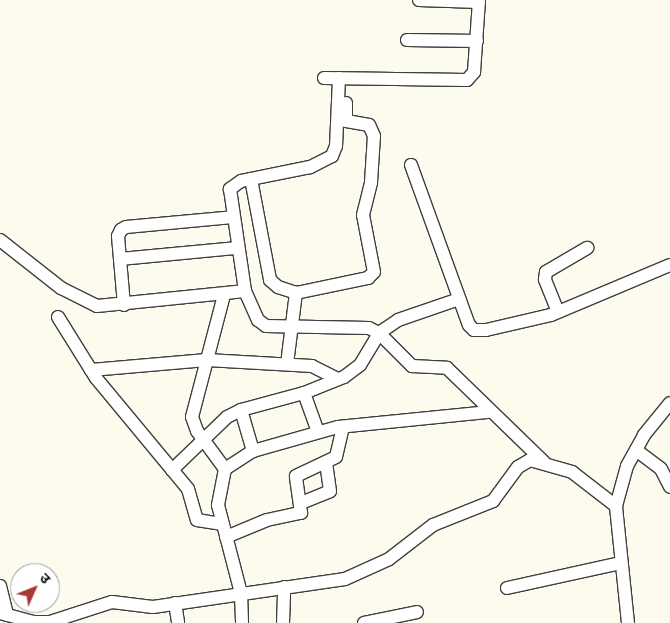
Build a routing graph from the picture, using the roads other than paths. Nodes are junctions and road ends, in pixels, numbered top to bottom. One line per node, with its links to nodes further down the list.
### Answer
1 (419, 0): 2 (street)
2 (479, 1): 4 (street)
3 (407, 40): 4 (street)
4 (477, 41): 6 (street)
5 (324, 78): 6 (street)
6 (343, 78): 8 (street); 16 (street)
7 (411, 165): 18 (street)
8 (251, 179): 9 (street); 16 (street)
9 (233, 217): 11 (street); 13 (street)
10 (0, 240): 19 (street)
11 (237, 248): 13 (street); 15 (street)
12 (587, 248): 20 (street)
13 (120, 259): 19 (street)
14 (670, 265): 20 (street)
15 (245, 291): 17 (street); 22 (street)
16 (296, 292): 22 (street)
17 (224, 295): 19 (street); 24 (street)
18 (459, 299): 20 (street); 23 (street)
19 (124, 306)
20 (558, 312)
21 (58, 316): 26 (street)
22 (294, 325): 23 (street); 25 (street)
23 (379, 333): 27 (street); 31 (street)
24 (207, 360): 25 (street); 26 (street); 34 (street)
25 (287, 364): 27 (street)
26 (91, 370): 41 (street)
27 (338, 379): 28 (street)
28 (304, 393): 30 (street); 33 (street)
29 (670, 403): 35 (street)
30 (241, 410): 34 (street); 36 (street)
31 (489, 412): 32 (street); 38 (street)
32 (343, 426): 33 (street); 37 (street)
33 (318, 432): 36 (street)
34 (204, 441): 39 (street); 41 (street)
35 (636, 450): 40 (street); 44 (street)
36 (253, 451): 39 (street)
37 (326, 462): 43 (street); 43 (street)
38 (544, 462): 44 (street); 48 (street)
39 (225, 469): 45 (street)
40 (666, 469): 42 (street)
41 (172, 470): 45 (street)
42 (670, 487)
43 (301, 503): 45 (street)
44 (616, 506): 46 (street)
45 (225, 530): 50 (street)
46 (621, 563): 49 (street); 59 (street)
47 (0, 586): 53 (street)
48 (284, 587): 50 (street); 57 (street)
49 (507, 588)
50 (241, 593): 51 (street); 56 (street)
51 (175, 603): 54 (street); 55 (street)
52 (417, 612): 58 (street)
53 (4, 614): 54 (street)
54 (78, 618)
55 (178, 623)
56 (242, 623)
57 (283, 623)
58 (364, 623)
59 (628, 623)

